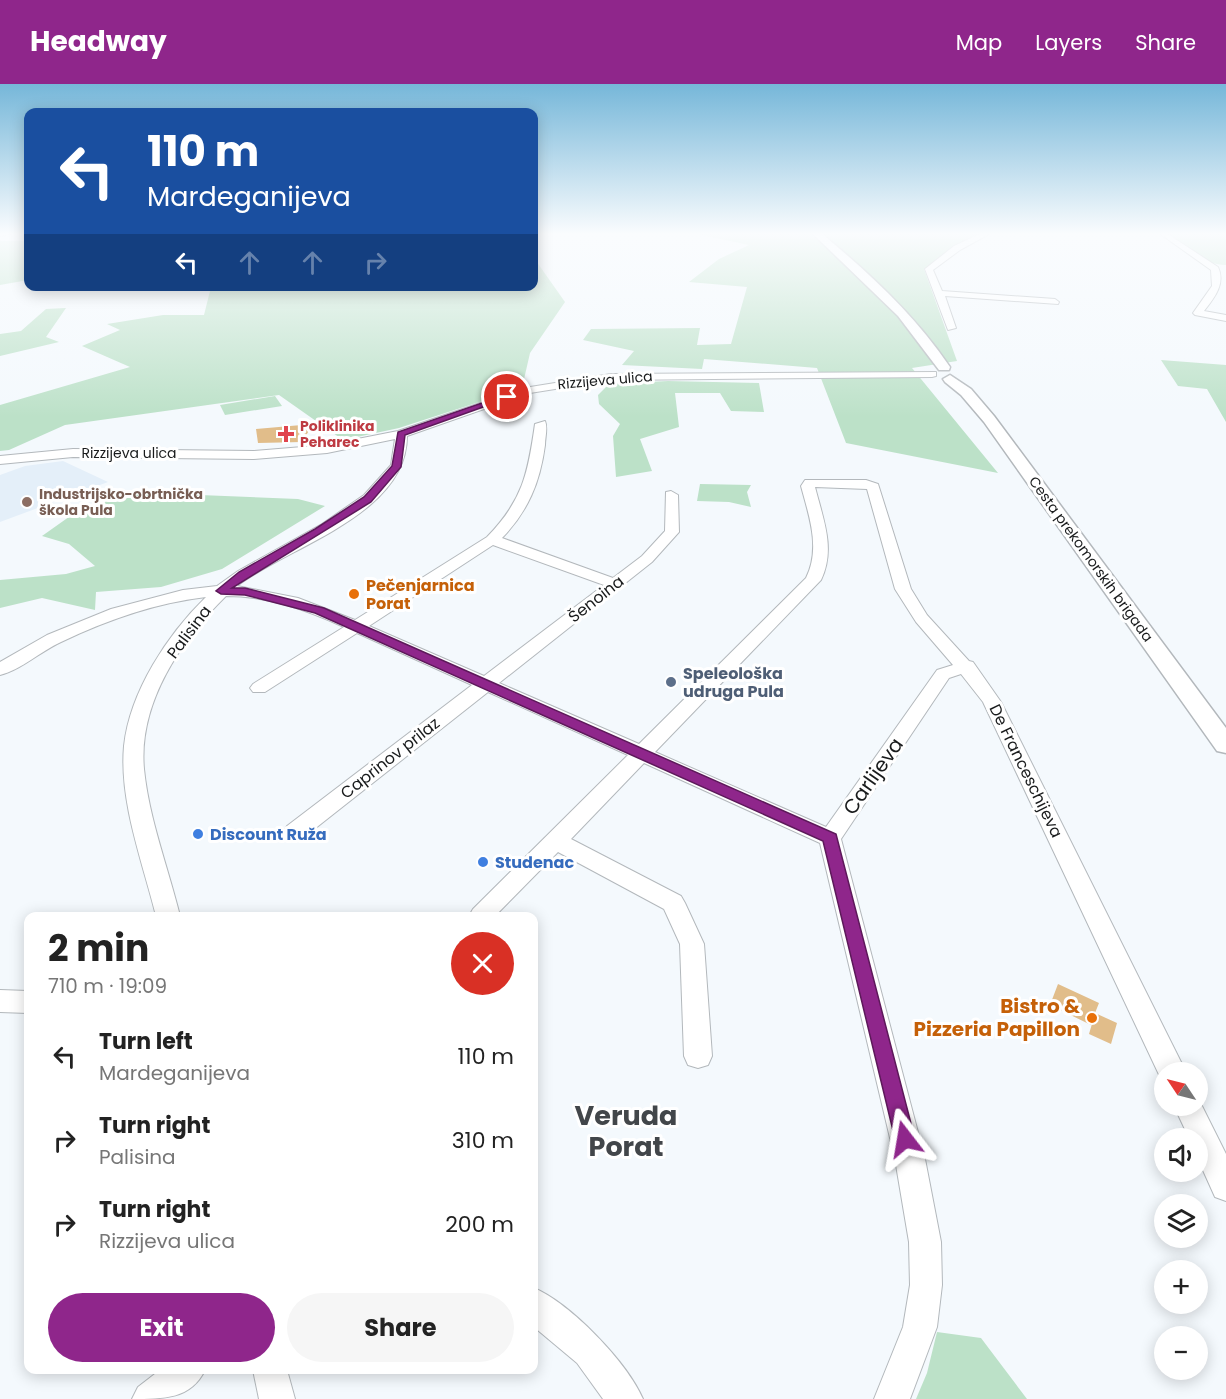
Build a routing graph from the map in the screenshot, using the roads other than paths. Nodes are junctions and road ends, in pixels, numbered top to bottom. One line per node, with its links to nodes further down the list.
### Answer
1 (881, 294): 8 (main road, Cesta prekomorskih brigada)
2 (939, 294): 7 (street)
3 (956, 294): 5 (street)
4 (1210, 294): 6 (street)
5 (1055, 302)
6 (1226, 318)
7 (951, 328)
8 (942, 373): 10 (street, Rizzijeva ulica); 21 (main road, Cesta prekomorskih brigada)
9 (541, 424): 13 (street)
10 (401, 434): 11 (street, Rizzijeva ulica); 15 (street, Palisina)
11 (0, 460)
12 (671, 495): 14 (street, Šenoina)
13 (492, 540): 14 (street); 16 (street)
14 (616, 584): 19 (street, Šenoina)
15 (221, 591): 16 (street); 18 (street); 26 (street, Palisina)
16 (356, 626): 19 (street); 20 (street)
17 (967, 666): 22 (street, De Franceschijeva); 24 (street, Carlijeva); 31 (street, De Franceschijeva)
18 (0, 670)
19 (486, 684): 22 (street); 23 (street, Caprinov prilaz)
20 (259, 688)
21 (1226, 745)
22 (641, 754): 24 (street); 25 (street)
23 (295, 832)
24 (830, 838): 40 (street)
25 (556, 841): 27 (street); 30 (street)
26 (167, 912)
27 (485, 912)
28 (0, 1001): 29 (street)
29 (24, 1002)
30 (698, 1056)
31 (1167, 1062)
32 (1193, 1116): 33 (street)
33 (1226, 1186)
34 (538, 1308): 39 (street)
35 (183, 1374): 37 (street)
36 (271, 1374): 38 (street)
37 (150, 1399)
38 (277, 1399)
39 (625, 1399)
40 (892, 1399)

